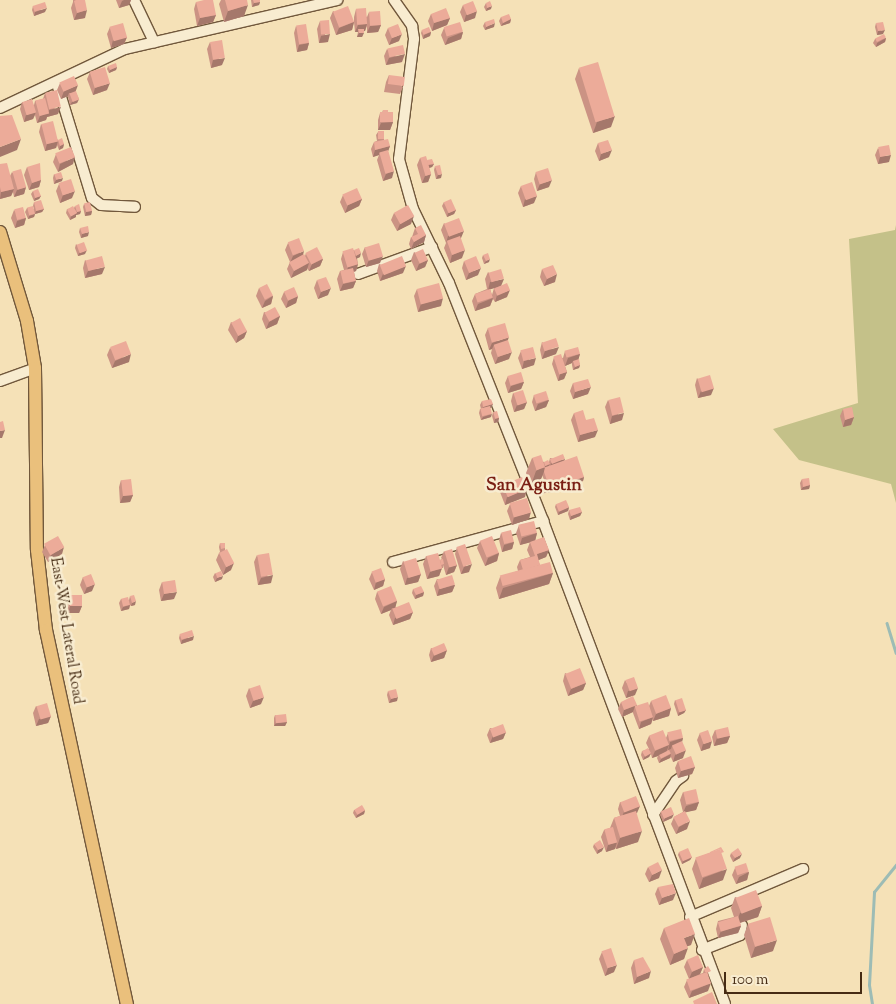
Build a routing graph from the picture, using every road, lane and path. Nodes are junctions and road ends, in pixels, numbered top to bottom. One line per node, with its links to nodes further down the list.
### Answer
1 (134, 0): 4 (street)
2 (337, 0): 4 (street)
3 (394, 0): 9 (street)
4 (154, 42): 5 (street)
5 (57, 81): 6 (street); 7 (street)
6 (0, 108)
7 (135, 207)
8 (0, 232): 11 (main road, East-West Lateral Road)
9 (432, 247): 10 (street); 13 (street)
10 (358, 274)
11 (35, 368): 12 (street); 21 (main road, East-West Lateral Road)
12 (0, 381)
13 (543, 521): 14 (street); 16 (street)
14 (393, 562)
15 (683, 776): 16 (street)
16 (653, 815): 18 (street)
17 (803, 868): 18 (street)
18 (690, 917): 20 (street)
19 (742, 925): 20 (street)
20 (702, 950): 22 (street)
21 (127, 1004)
22 (725, 1004)

